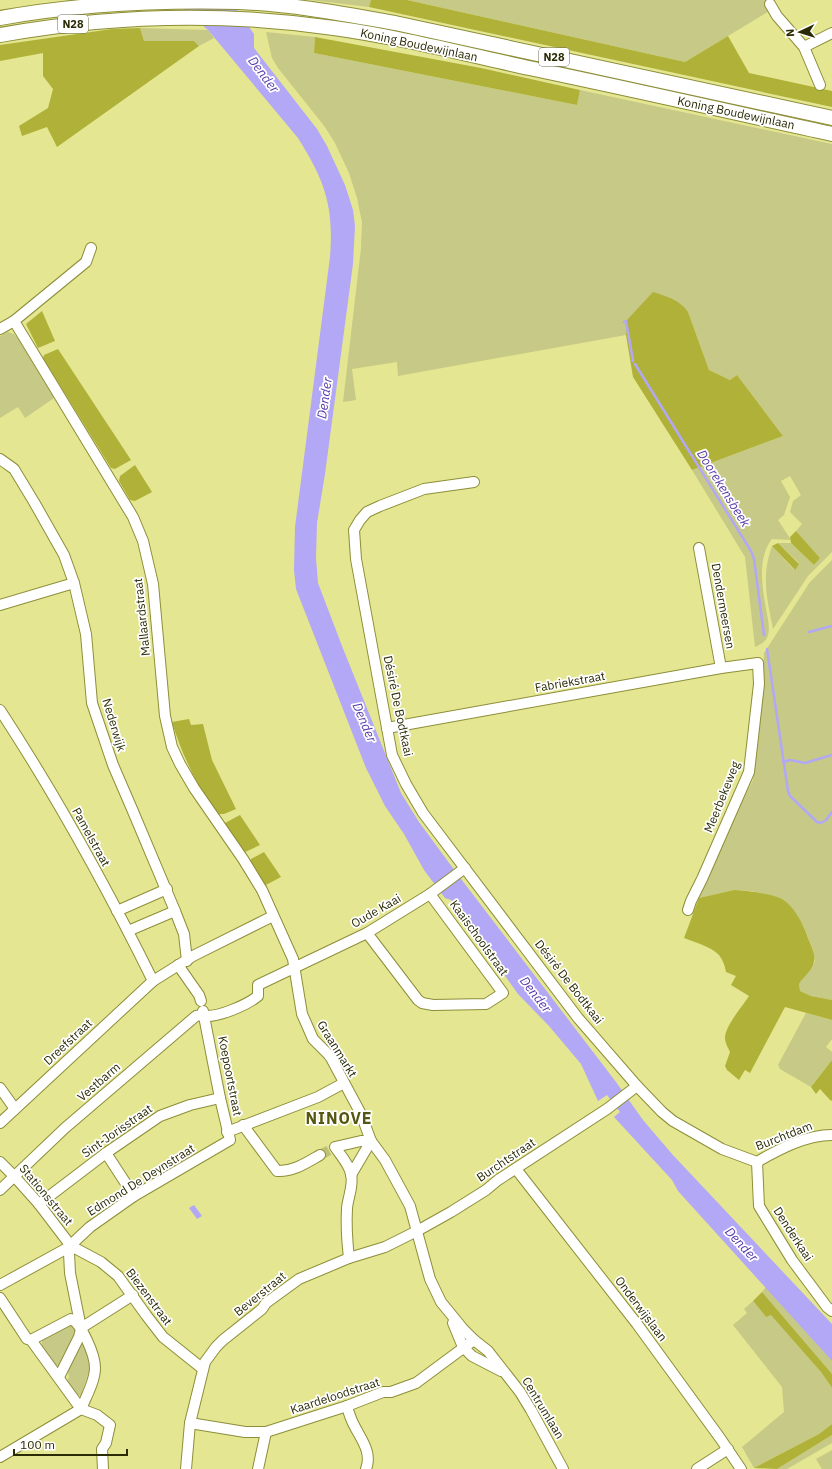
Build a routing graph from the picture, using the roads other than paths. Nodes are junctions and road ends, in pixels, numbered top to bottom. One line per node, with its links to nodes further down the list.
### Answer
1 (770, 4): 5 (street)
2 (0, 18): 7 (highway, Koning Boudewijnlaan / N28)
3 (832, 33): 5 (street)
4 (0, 35): 8 (highway, Koning Boudewijnlaan / N28)
5 (804, 47): 6 (street)
6 (820, 85)
7 (832, 118)
8 (832, 134)
9 (91, 248): 10 (street)
10 (14, 321): 11 (street); 27 (street, Mallaardstraat)
11 (0, 329)
12 (0, 459): 15 (street, Nederwijk)
13 (474, 482): 20 (street, Désiré De Bodtkaai)
14 (699, 548): 18 (street, Dendermeersen)
15 (74, 583): 16 (street); 22 (street, Nederwijk)
16 (0, 605)
17 (758, 663): 18 (street, Fabriekstraat); 24 (street, Meerbekeweg)
18 (721, 668): 20 (street, Fabriekstraat)
19 (0, 710): 25 (street, Pamelstraat)
20 (387, 728): 21 (street, Désiré De Bodtkaai)
21 (463, 869): 23 (street, Oude Kaai); 36 (street, Désiré De Bodtkaai)
22 (167, 889): 25 (street); 26 (street, Nederwijk)
23 (430, 894): 29 (street, Oude Kaai); 29 (street, Kaaischoolstraat)
24 (688, 910)
25 (117, 911): 28 (street, Pamelstraat)
26 (175, 911): 28 (street); 30 (street, Nederwijk)
27 (273, 916): 30 (street, Dreefstraat); 31 (street, Mallaardstraat)
28 (128, 931): 32 (street, Pamelstraat)
29 (367, 933): 31 (street, Oude Kaai)
30 (182, 963): 32 (street, Dreefstraat); 33 (street, Koepoortstraat)
31 (294, 967): 33 (street, Oude Kaai); 34 (street, Graanmarkt)
32 (153, 981): 38 (street, Dreefstraat)
33 (203, 1009): 37 (street, Koepoortstraat); 51 (street, Vestbarm)
34 (344, 1083): 40 (street, Edmond De Deynstraat); 44 (street, Graanmarkt)
35 (0, 1088): 38 (street)
36 (631, 1091): 43 (street, Désiré De Bodtkaai); 49 (street, Burchtstraat)
37 (220, 1098): 42 (street, Koepoortstraat); 45 (street, Sint-Jorisstraat)
38 (15, 1109): 39 (street, Dreefstraat)
39 (0, 1123)
40 (242, 1125): 42 (street, Edmond De Deynstraat); 46 (street)
41 (832, 1135): 48 (street, Burchtdam)
42 (229, 1136): 53 (street, Edmond De Deynstraat)
43 (703, 1138): 48 (street, Burchtdam)
44 (371, 1141): 50 (street); 50 (street); 55 (street, Graanmarkt)
45 (106, 1154): 53 (street); 54 (street, Sint-Jorisstraat)
46 (320, 1155)
47 (0, 1162): 51 (street, Stationsstraat)
48 (758, 1162): 61 (street, Denderkaai)
49 (516, 1169): 55 (street, Burchtstraat); 74 (street, Onderwijslaan)
50 (351, 1175): 57 (street)
51 (14, 1176): 52 (street, Vestbarm); 54 (street, Stationsstraat)
52 (0, 1190)
53 (134, 1196): 56 (street, Edmond De Deynstraat)
54 (39, 1204): 56 (street, Stationsstraat)
55 (417, 1231): 57 (street, Burchtstraat); 62 (street, Centrumlaan)
56 (71, 1246): 58 (street, Edmond De Deynstraat); 59 (street, Biezenstraat); 63 (street)
57 (349, 1258): 67 (street, Beverstraat)
58 (0, 1285)
59 (133, 1295): 63 (street); 67 (street, Biezenstraat)
60 (0, 1298): 64 (street)
61 (832, 1311)
62 (449, 1313): 65 (street, Centrumlaan); 66 (street, Centrumlaan)
63 (81, 1329): 64 (street); 69 (street); 71 (street)
64 (31, 1340): 69 (street)
65 (474, 1340): 66 (street, Kaardeloodstraat); 68 (street, Centrumlaan)
66 (463, 1348): 68 (street, Centrumlaan); 70 (street, Kaardeloodstraat)
67 (203, 1369): 72 (street, Beverstraat)
68 (506, 1373): 80 (street, Centrumlaan)
69 (59, 1377): 71 (street)
70 (347, 1406): 73 (street, Kaardeloodstraat); 79 (street)
71 (81, 1409): 75 (street); 76 (street)
72 (190, 1423): 73 (street, Kaardeloodstraat); 77 (street, Beverstraat)
73 (266, 1432): 78 (street)
74 (728, 1449): 81 (street); 82 (street, Onderwijslaan)
75 (0, 1457)
76 (103, 1469)
77 (186, 1469)
78 (258, 1469)
79 (366, 1469)
80 (562, 1469)
81 (697, 1469)
82 (741, 1469)

